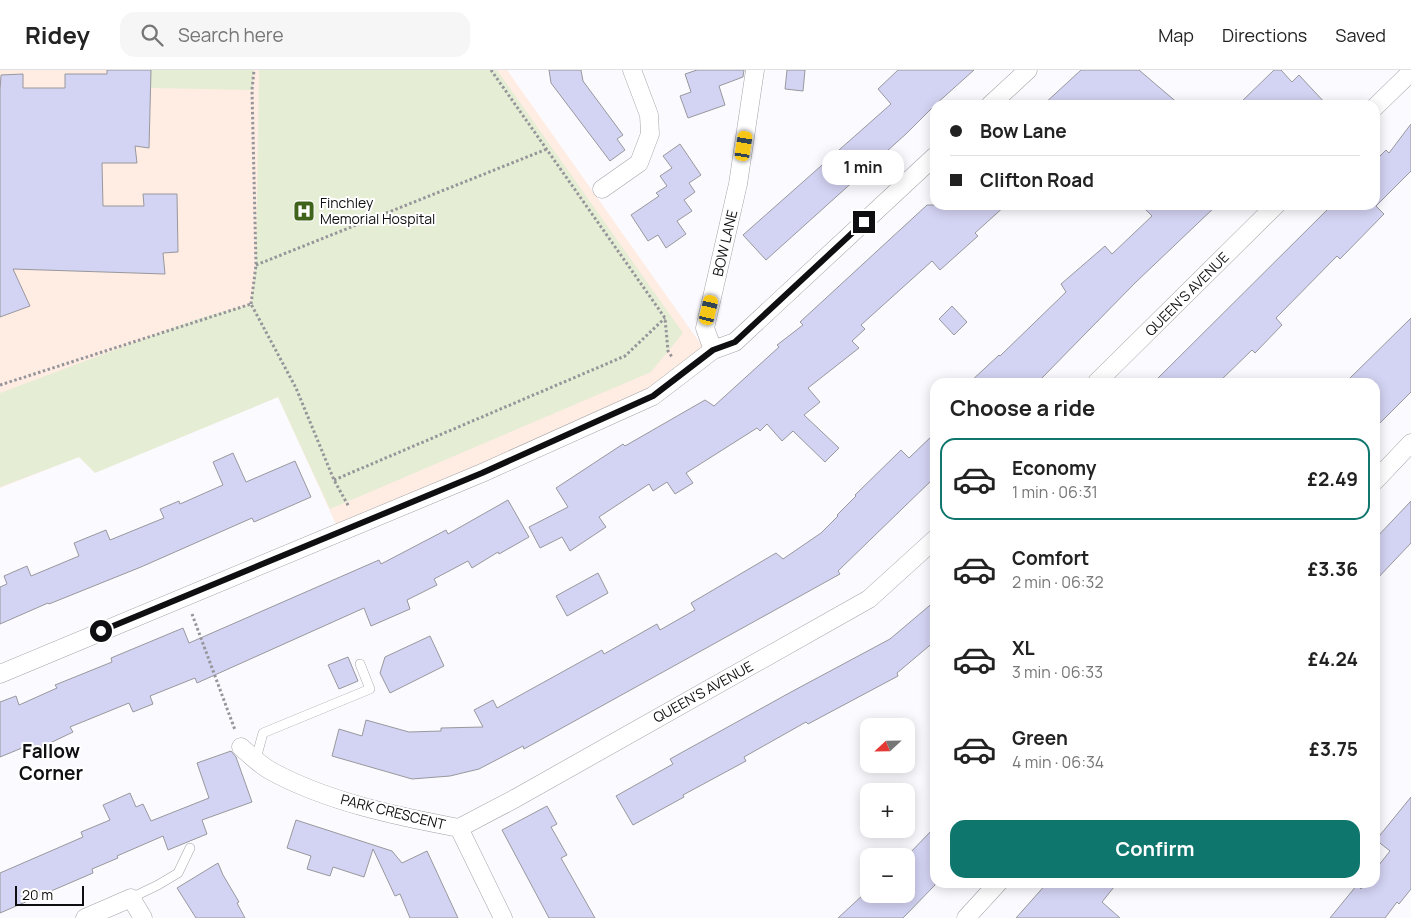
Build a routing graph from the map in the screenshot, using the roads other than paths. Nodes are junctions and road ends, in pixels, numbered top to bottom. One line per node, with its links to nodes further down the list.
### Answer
1 (632, 70): 8 (street)
2 (755, 70): 10 (street, BOW LANE)
3 (1028, 70): 5 (street)
4 (1411, 72): 6 (street)
5 (995, 100)
6 (1380, 103)
7 (930, 161): 10 (street)
8 (602, 189)
9 (1271, 210): 11 (street, QUEEN'S AVENUE)
10 (713, 350): 16 (street)
11 (1101, 378)
12 (1411, 443): 13 (street)
13 (1380, 476)
14 (930, 543): 19 (street, QUEEN'S AVENUE)
15 (360, 664): 18 (lane)
16 (0, 674)
17 (241, 747): 18 (street, PARK CRESCENT)
18 (256, 759): 19 (street, PARK CRESCENT)
19 (459, 828): 25 (street, PARK CRESCENT)
20 (190, 848): 22 (lane)
21 (994, 888): 26 (street)
22 (131, 898): 23 (street); 24 (street)
23 (85, 918)
24 (143, 918)
25 (503, 918)
26 (966, 918)

